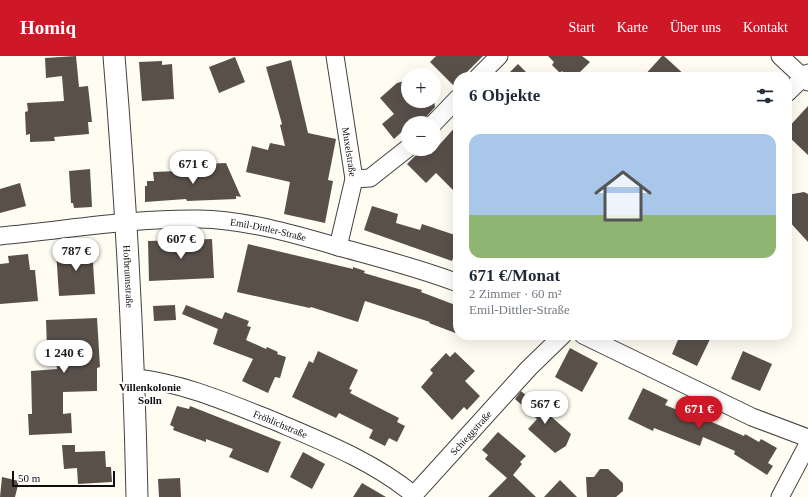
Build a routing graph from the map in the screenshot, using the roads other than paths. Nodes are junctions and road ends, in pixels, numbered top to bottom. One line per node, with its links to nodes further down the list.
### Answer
1 (114, 56): 12 (street, Hofbrunnstraße)
2 (334, 56): 11 (street, Muxelstraße)
3 (499, 56): 5 (street)
4 (780, 56): 6 (street)
5 (483, 72)
6 (806, 78): 7 (street)
7 (792, 89)
8 (453, 103): 9 (street)
9 (441, 116)
10 (401, 154): 11 (street)
11 (354, 179): 14 (street, Muxelstraße)
12 (127, 223): 13 (street, Emil-Dittler-Straße); 14 (street, Emil-Dittler-Straße); 18 (street, Hofbrunnstraße)
13 (0, 236)
14 (338, 247): 15 (street, Emil-Dittler-Straße)
15 (453, 281)
16 (558, 340): 21 (street, Schieggstraße)
17 (593, 340): 19 (street)
18 (135, 378): 21 (street, Fröhlichstraße); 22 (street, Hofbrunnstraße)
19 (808, 438)
20 (808, 444): 23 (street)
21 (413, 496)
22 (137, 497)
23 (780, 497)

